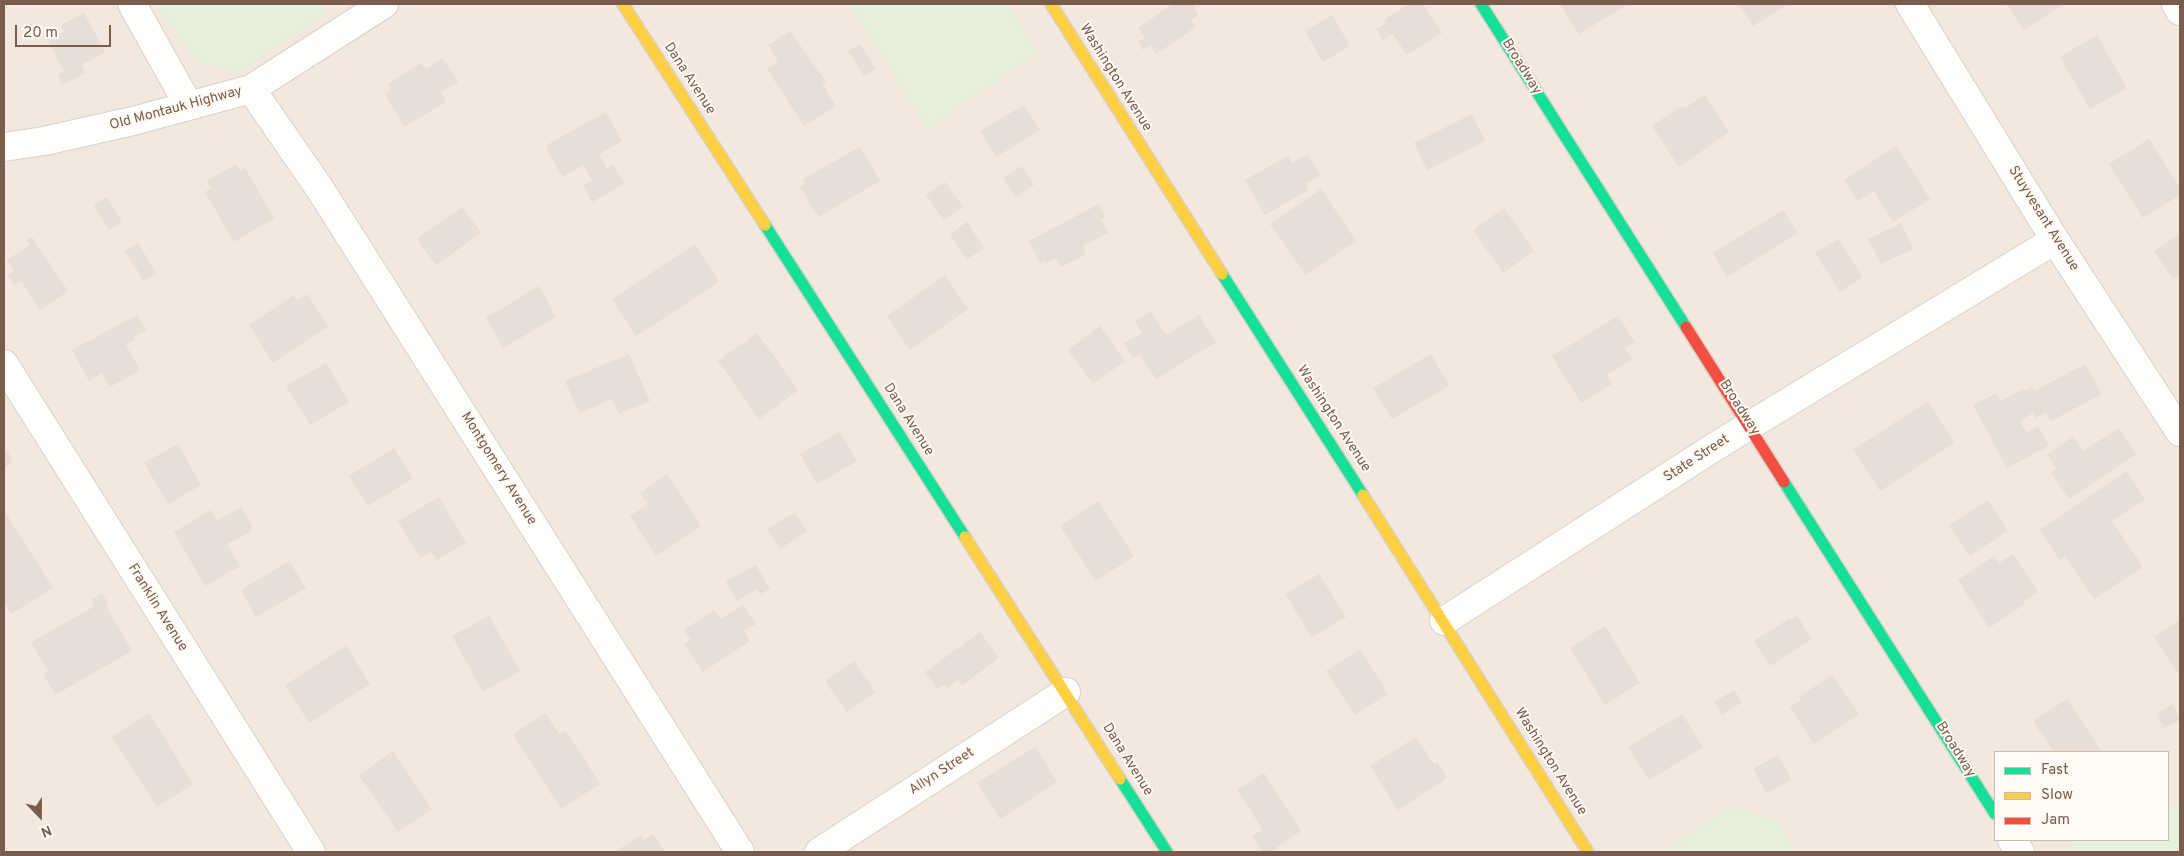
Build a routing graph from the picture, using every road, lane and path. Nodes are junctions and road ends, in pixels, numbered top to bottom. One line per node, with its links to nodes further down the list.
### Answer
1 (132, 4): 10 (street)
2 (384, 4): 9 (street, Old Montauk Highway)
3 (623, 4): 17 (street, Dana Avenue)
4 (1051, 4): 16 (street, Washington Avenue)
5 (1480, 4): 14 (street, Broadway)
6 (1910, 4): 12 (street, Stuyvesant Avenue)
7 (2176, 4): 8 (street)
8 (2180, 11)
9 (251, 89): 10 (street, Old Montauk Highway); 21 (street, Montgomery Avenue)
10 (189, 106): 11 (street, Old Montauk Highway)
11 (4, 146)
12 (2056, 240): 14 (street, State Street); 15 (street, Stuyvesant Avenue)
13 (4, 364): 20 (street, Franklin Avenue)
14 (1750, 425): 16 (street, State Street); 18 (street, Broadway)
15 (2180, 432)
16 (1444, 621): 24 (street, Washington Avenue)
17 (1066, 692): 22 (street, Allyn Street); 23 (street, Dana Avenue)
18 (1994, 812)
19 (2013, 841): 25 (street)
20 (311, 852)
21 (740, 852)
22 (819, 852)
23 (1167, 852)
24 (1588, 852)
25 (2020, 852)

